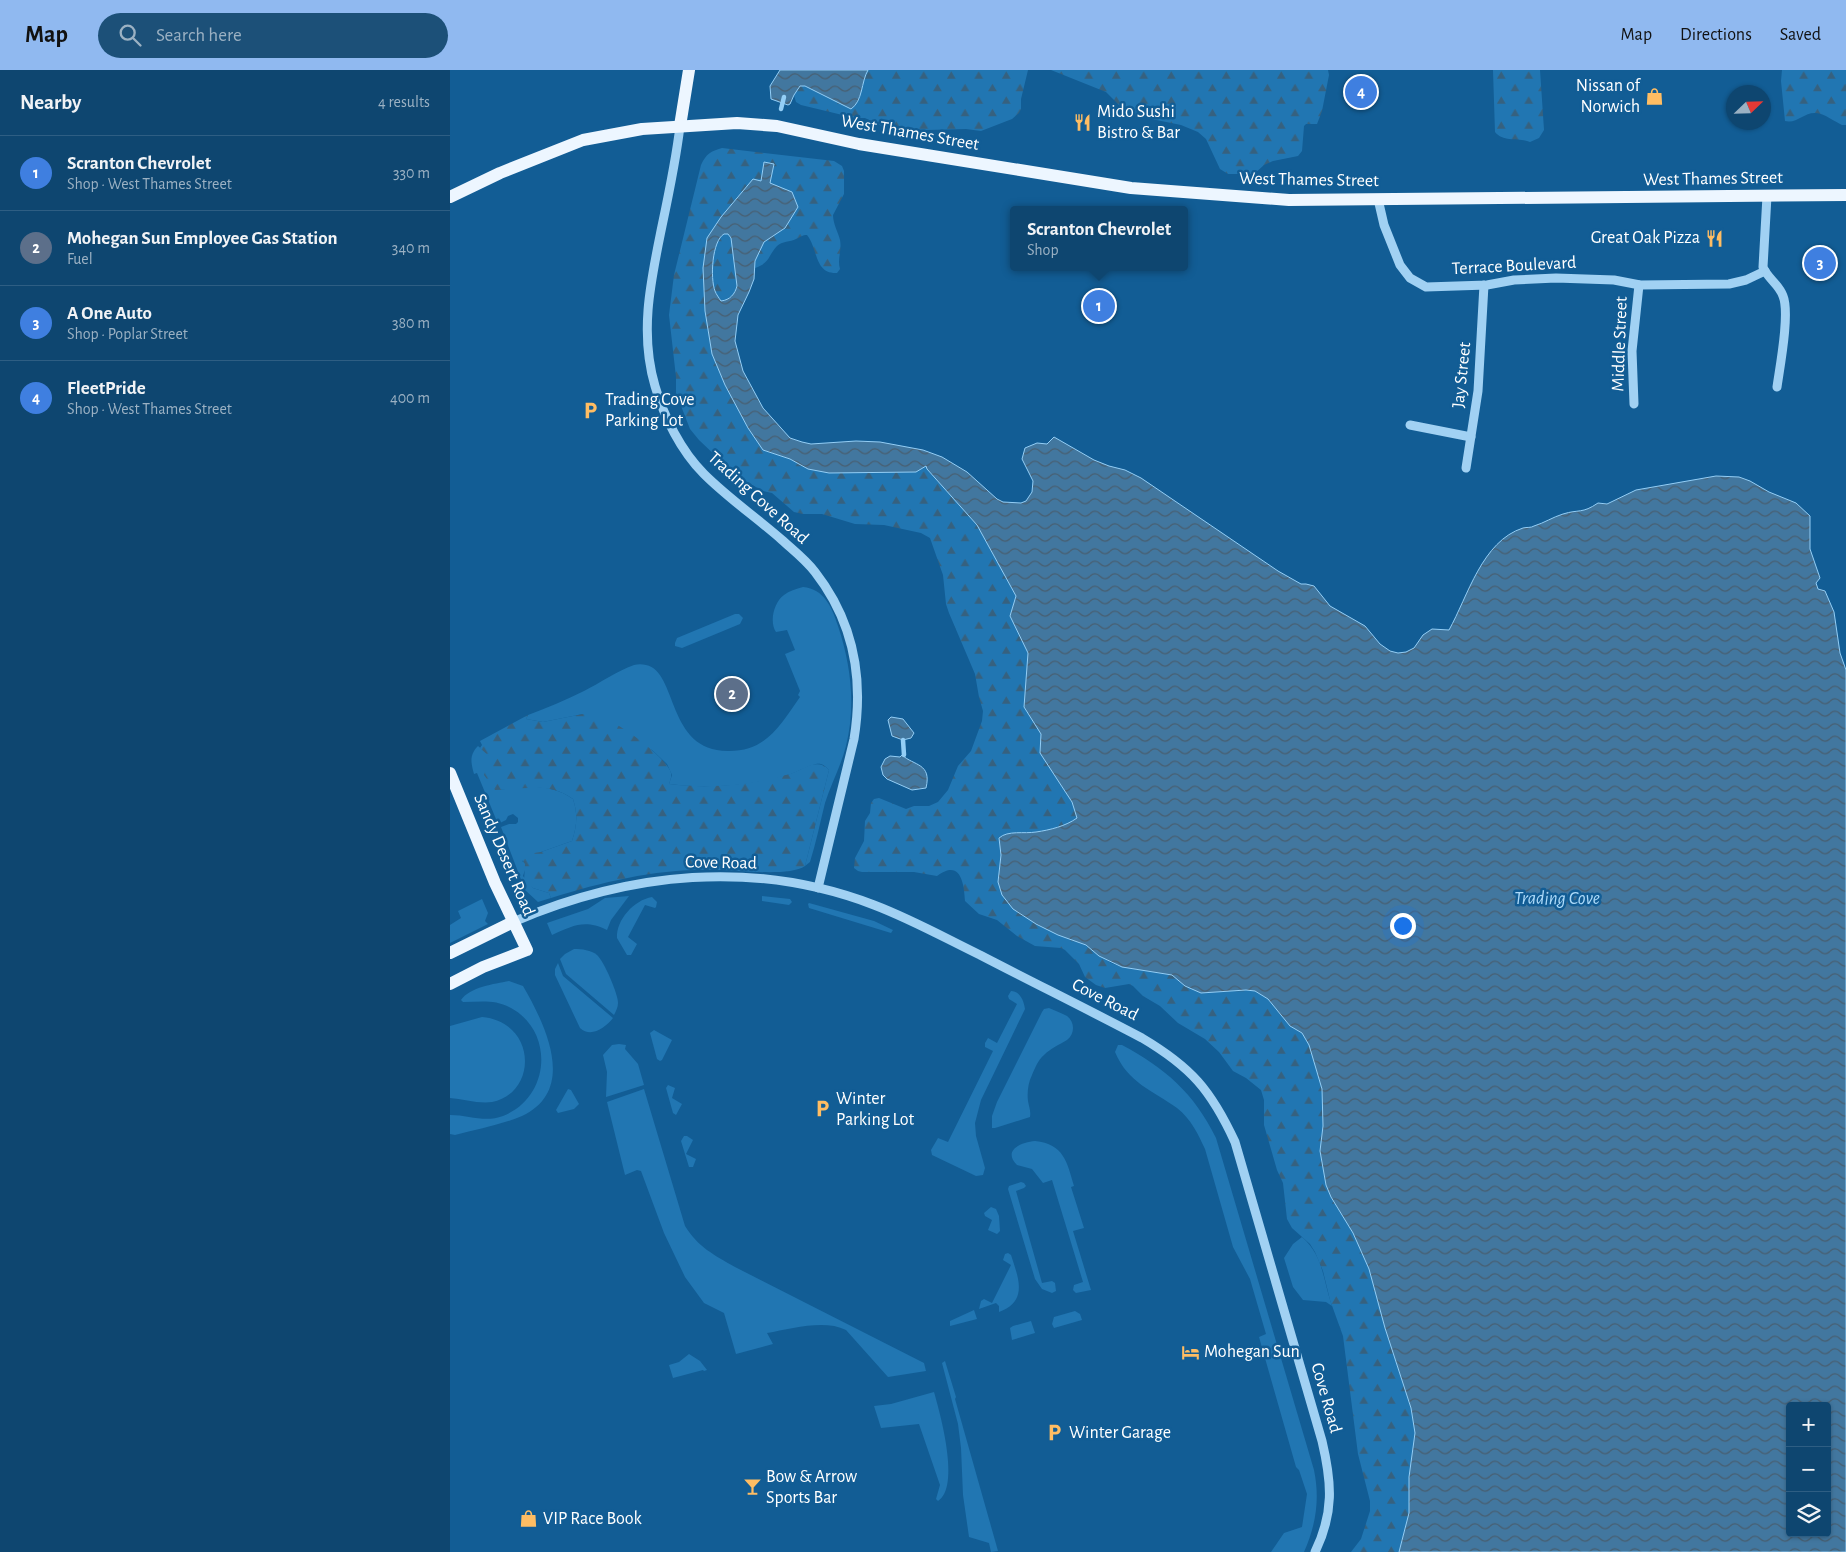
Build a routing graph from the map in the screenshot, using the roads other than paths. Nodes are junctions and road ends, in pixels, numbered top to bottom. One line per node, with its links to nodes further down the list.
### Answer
1 (690, 70): 2 (main road)
2 (680, 126): 5 (main road, West Thames Street); 6 (main road, West Thames Street); 16 (street, Trading Cove Road)
3 (1846, 195): 4 (main road, West Thames Street)
4 (1767, 196): 6 (main road, West Thames Street); 7 (street)
5 (450, 197)
6 (1378, 199): 8 (street, Terrace Boulevard)
7 (1765, 272): 9 (street, Terrace Boulevard); 10 (street)
8 (1484, 285): 9 (street, Terrace Boulevard); 13 (street, Jay Street)
9 (1639, 285): 11 (street, Middle Street)
10 (1777, 387)
11 (1634, 404)
12 (1410, 425): 13 (street)
13 (1471, 437): 14 (street, Jay Street)
14 (1466, 468)
15 (450, 773): 17 (main road, Sandy Desert Road)
16 (818, 888): 17 (street, Cove Road); 20 (street, Cove Road)
17 (513, 922): 18 (main road); 19 (main road, Sandy Desert Road)
18 (450, 953)
19 (450, 984)
20 (1315, 1552)

